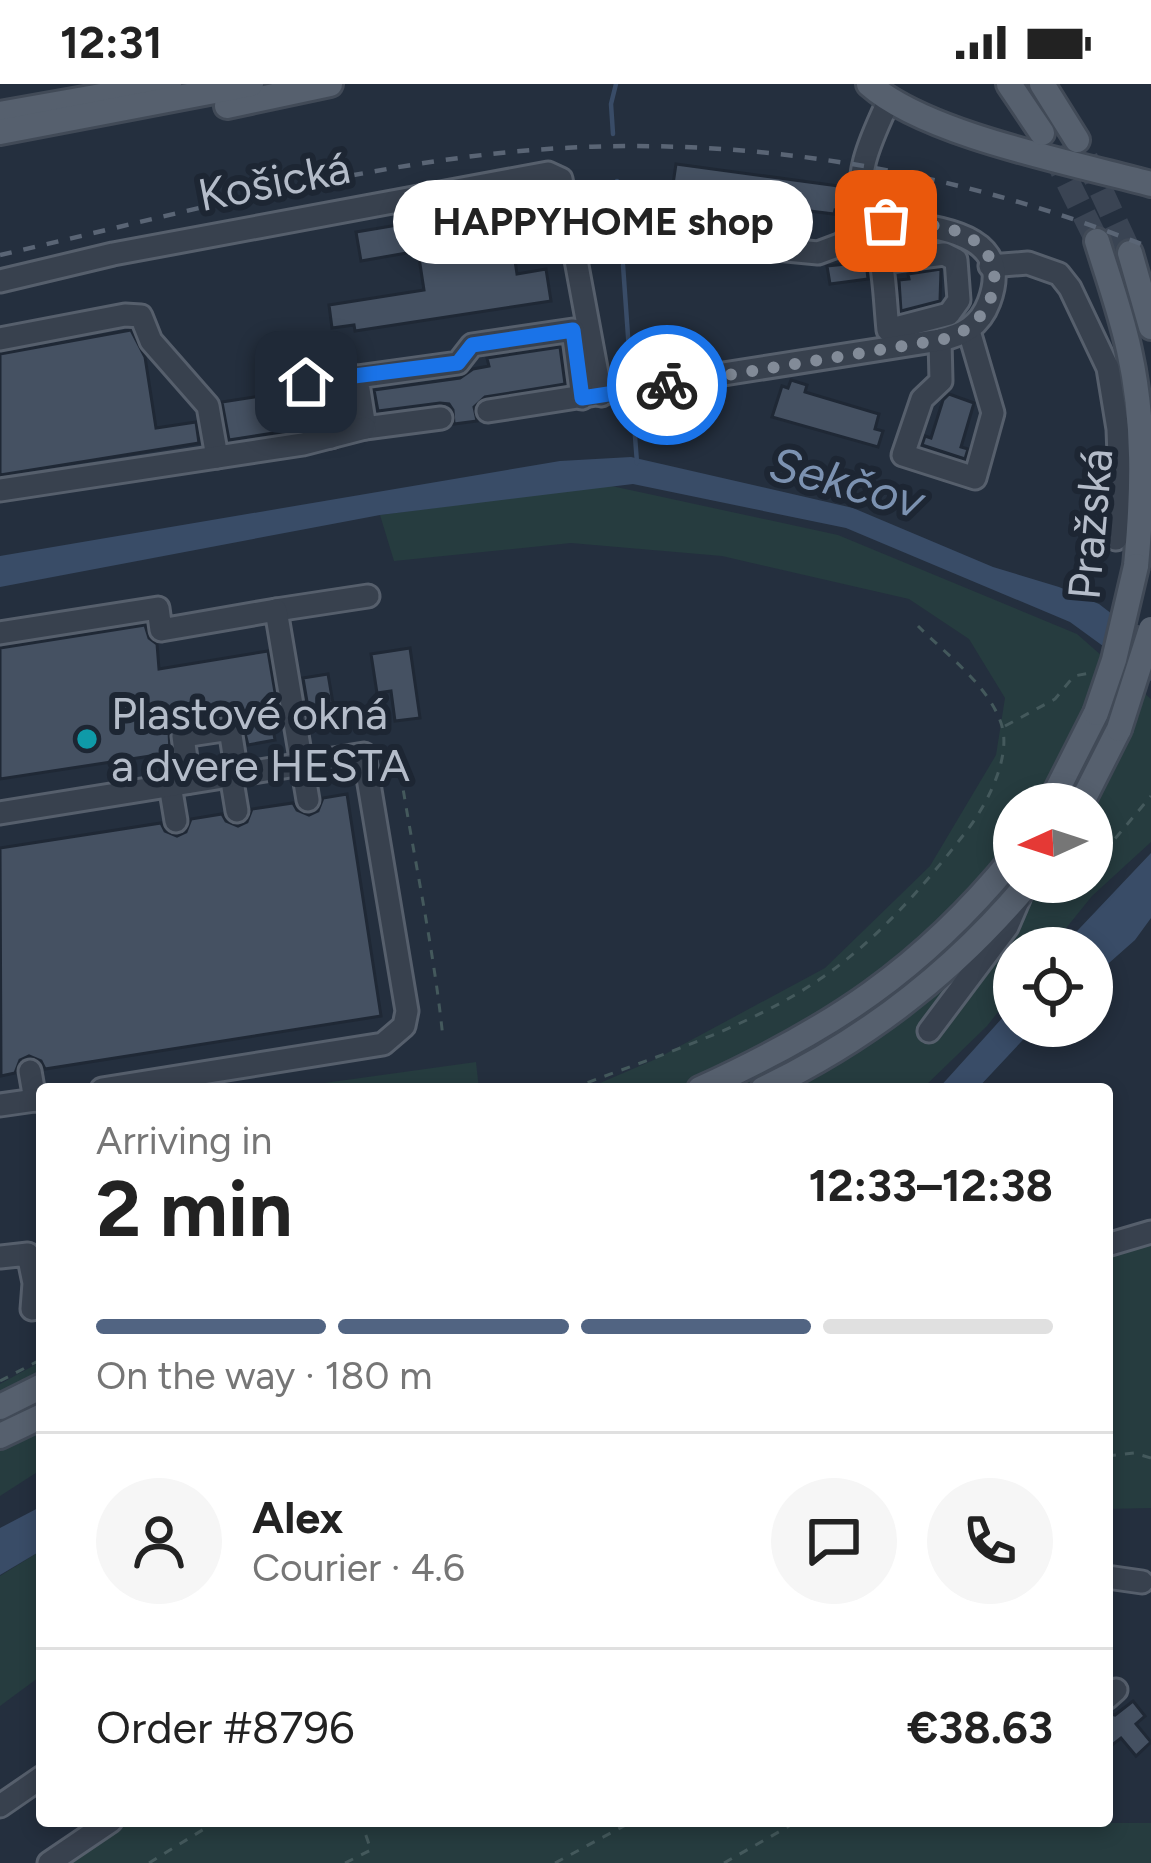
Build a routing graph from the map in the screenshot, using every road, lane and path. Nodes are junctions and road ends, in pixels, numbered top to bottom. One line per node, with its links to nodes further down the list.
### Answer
1 (169, 84): 8 (main road)
2 (251, 84): 7 (main road)
3 (330, 84): 7 (main road)
4 (1009, 84): 10 (main road)
5 (1042, 84): 11 (main road)
6 (879, 92): 12 (main road); 13 (street)
7 (129, 110): 9 (main road)
8 (0, 114)
9 (0, 132)
10 (1042, 133)
11 (1077, 140)
12 (1151, 184)
13 (866, 214): 14 (street); 17 (street); 18 (street)
14 (660, 238)
15 (1097, 241): 41 (main road, Pražská, bridge)
16 (1130, 254): 20 (main road)
17 (881, 262): 17 (street)
18 (991, 266): 21 (street); 32 (street)
19 (0, 281): 25 (street, Košická)
20 (1151, 327)
21 (969, 331): 23 (street); 23 (street)
22 (0, 338): 30 (street)
23 (940, 340): 25 (street)
24 (357, 377): 25 (street); 28 (street); 29 (street)
25 (612, 393): 26 (street)
26 (488, 411)
27 (440, 418): 28 (street)
28 (365, 428): 29 (street)
29 (332, 437): 30 (street)
30 (217, 457): 31 (street)
31 (0, 490)
32 (1116, 539)
33 (368, 596): 34 (street)
34 (276, 610): 37 (street); 39 (street)
35 (918, 626): 57 (path)
36 (1151, 629): 42 (main road, Pražská, bridge)
37 (0, 633)
38 (364, 754): 39 (street); 54 (path); 56 (street)
39 (302, 764): 40 (street); 45 (street)
40 (234, 775): 43 (street); 43 (street); 46 (street)
41 (1061, 783)
42 (1092, 783)
43 (179, 784): 47 (street); 48 (street)
44 (1151, 796): 49 (path)
45 (308, 800)
46 (237, 811)
47 (0, 813)
48 (176, 821)
49 (1113, 841)
50 (993, 880): 58 (main road)
51 (1011, 903): 59 (main road)
52 (1018, 903): 53 (street)
53 (928, 1031)
54 (443, 1038)
55 (31, 1071): 60 (street)
56 (139, 1083)
57 (586, 1083)
58 (696, 1083)
59 (775, 1083)
60 (36, 1088)
61 (36, 1099): 62 (street)
62 (0, 1105)
63 (1151, 1232): 64 (street)
64 (1113, 1243)
65 (0, 1257): 66 (street)
66 (32, 1310)
67 (36, 1362): 68 (path)
68 (0, 1381)
69 (36, 1389): 70 (main road)
70 (0, 1407)
71 (36, 1419): 72 (main road)
72 (0, 1436)
73 (1113, 1455): 74 (path)
74 (1151, 1458)
75 (1113, 1578): 76 (street)
76 (1142, 1582)
77 (36, 1781): 78 (street)
78 (0, 1806)
79 (102, 1827): 84 (street)
80 (207, 1827): 85 (path)
81 (363, 1827): 86 (path)
82 (622, 1827): 87 (path)
83 (787, 1827): 88 (path)
84 (49, 1863)
85 (149, 1863)
86 (345, 1863)
87 (555, 1863)
88 (724, 1863)

